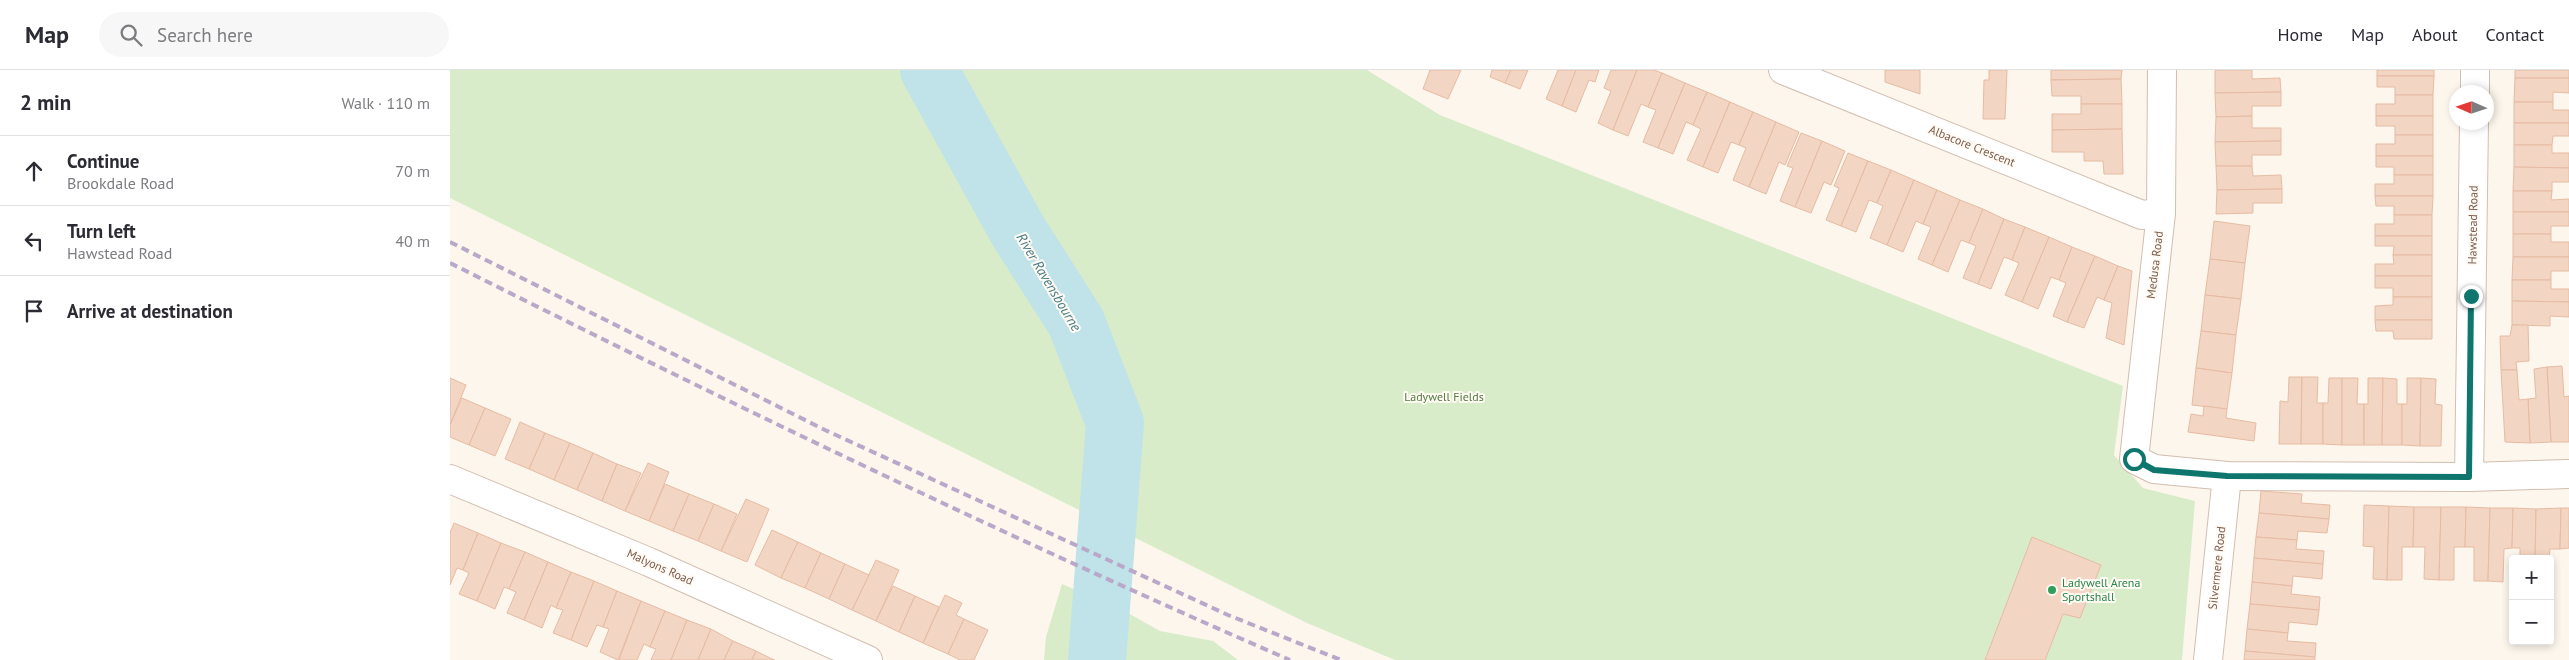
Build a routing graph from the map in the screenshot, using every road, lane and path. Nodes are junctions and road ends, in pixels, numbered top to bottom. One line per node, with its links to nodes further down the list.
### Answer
1 (1783, 70): 4 (street, Albacore Crescent)
2 (2162, 70): 7 (street, Medusa Road)
3 (2475, 70): 5 (street)
4 (1838, 81): 7 (street, Albacore Crescent)
5 (2475, 85)
6 (2474, 130): 10 (street, Hawstead Road)
7 (2161, 213): 9 (street, Medusa Road)
8 (2569, 474): 10 (street)
9 (2227, 476): 10 (street); 13 (street, Silvermere Road)
10 (2469, 477)
11 (450, 478): 12 (street, Malyons Road)
12 (868, 660)
13 (2208, 660)

